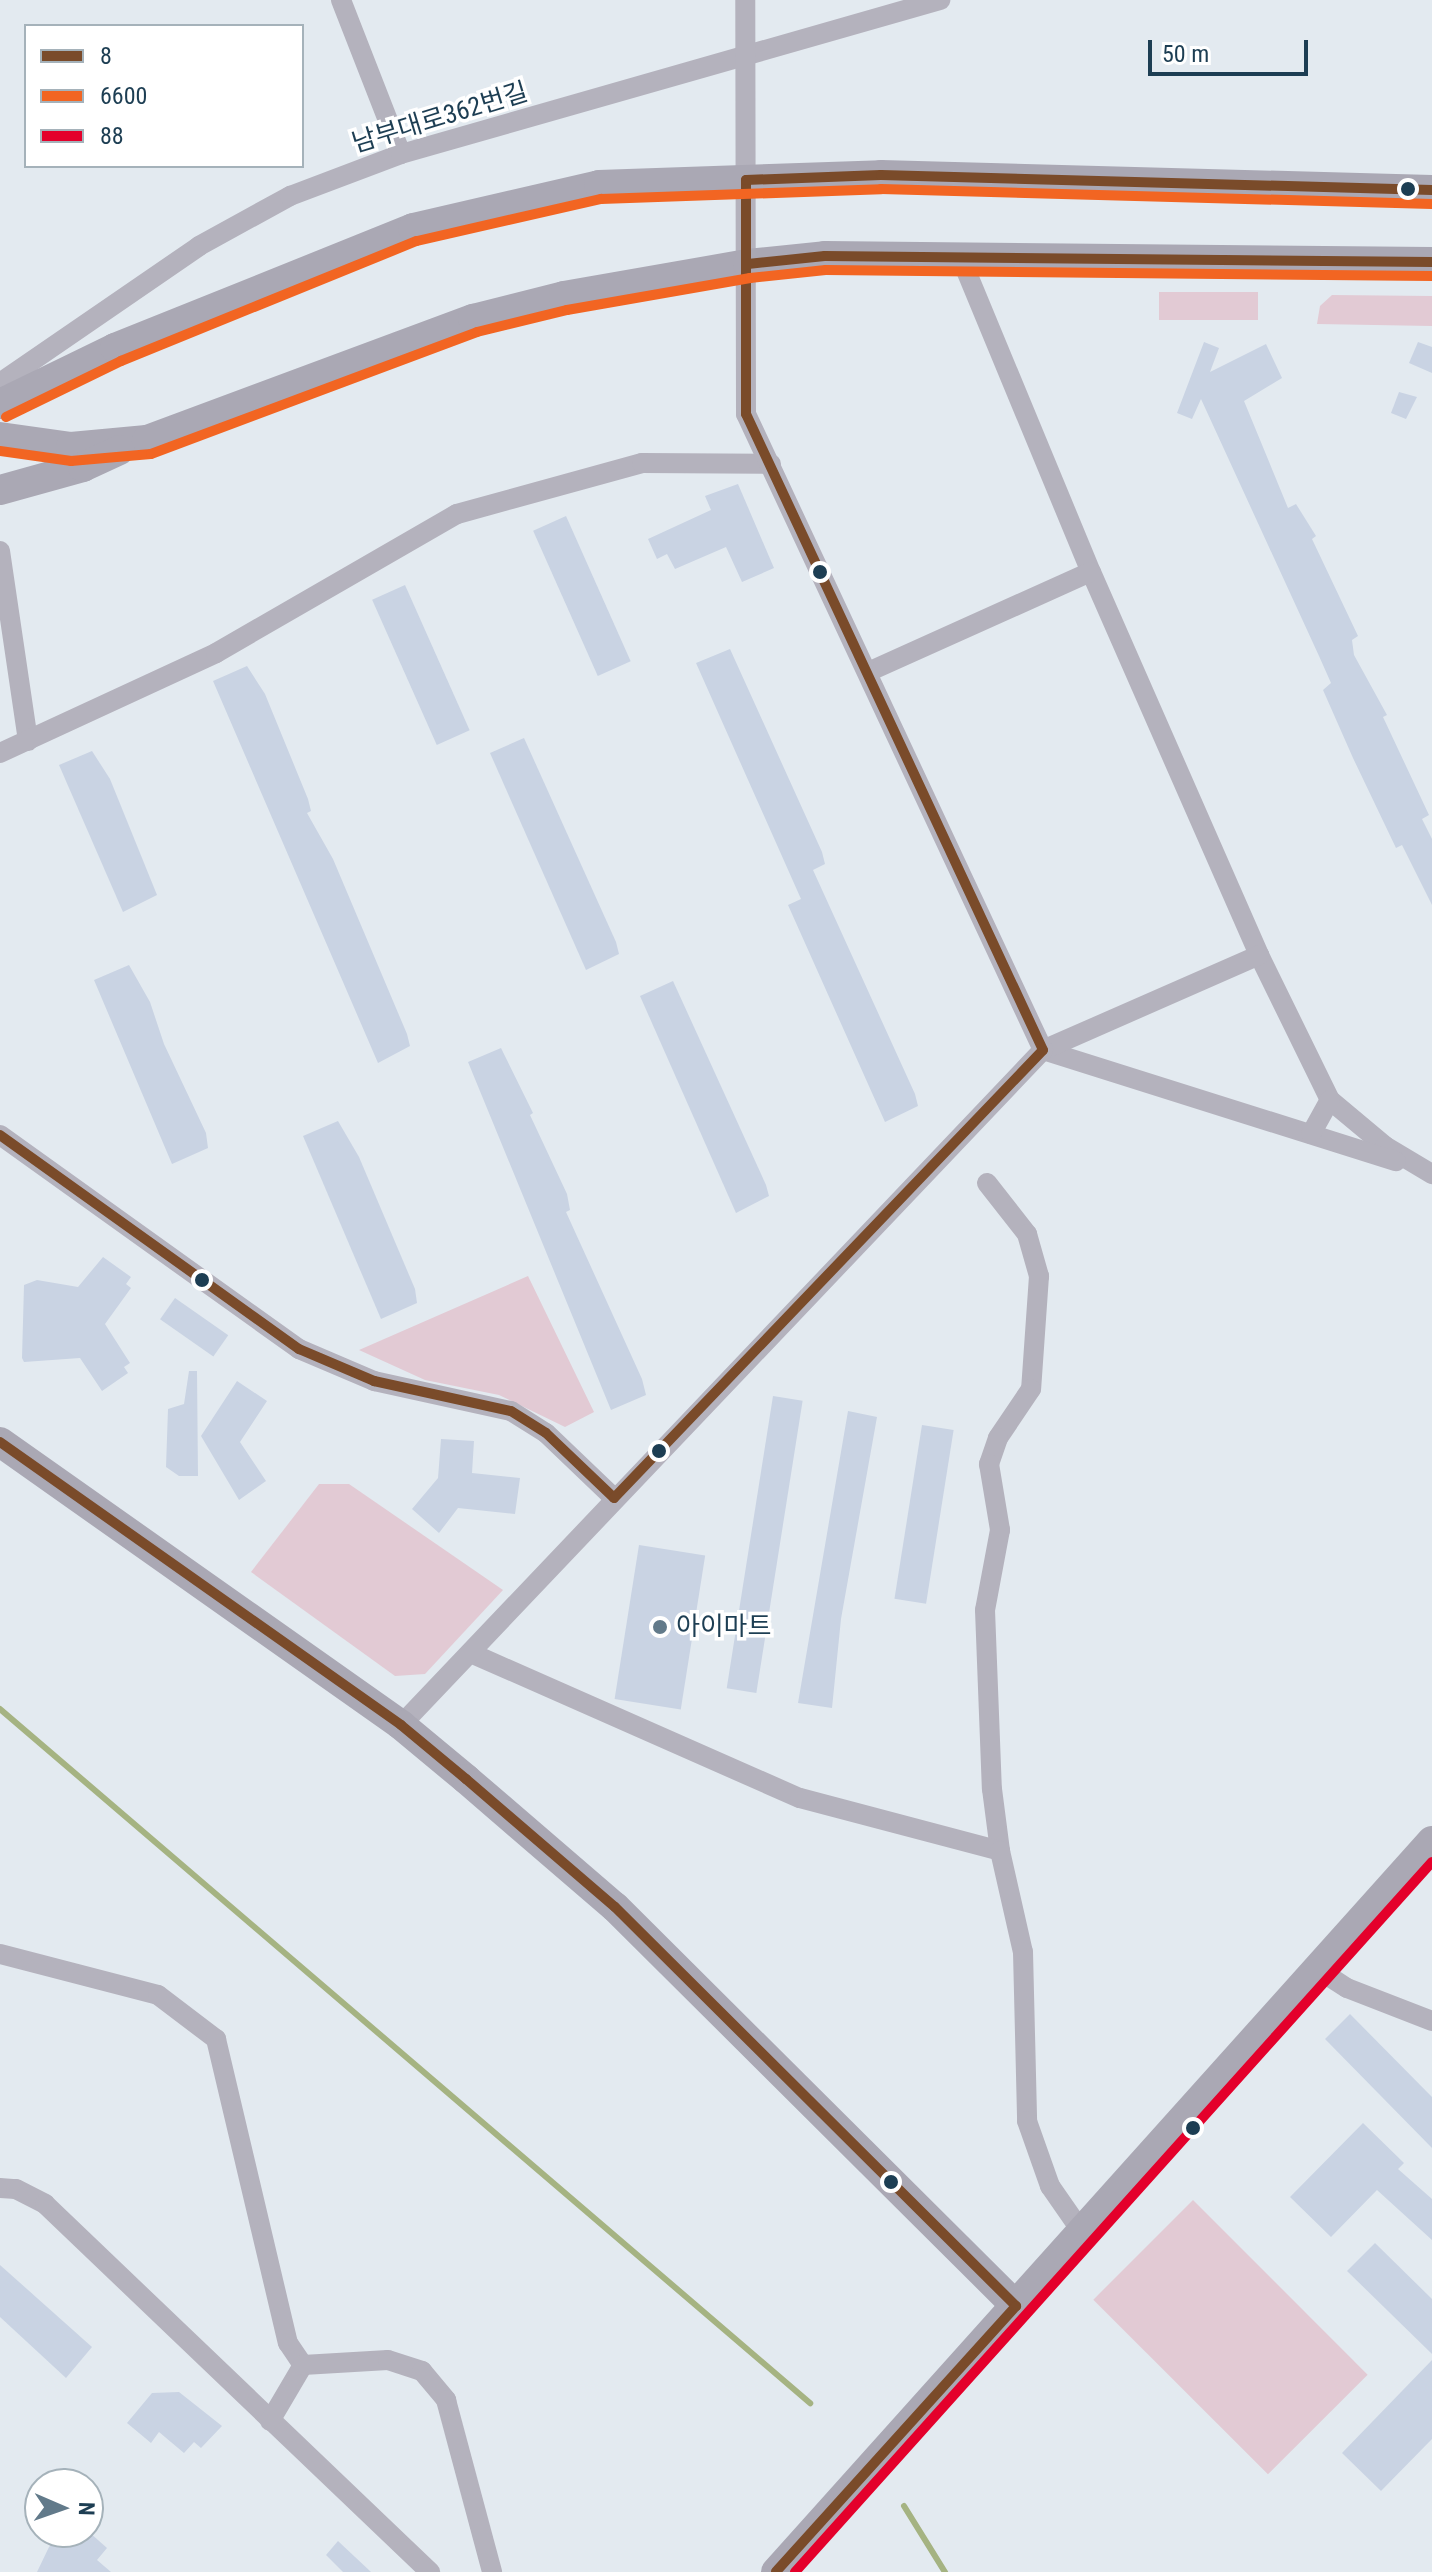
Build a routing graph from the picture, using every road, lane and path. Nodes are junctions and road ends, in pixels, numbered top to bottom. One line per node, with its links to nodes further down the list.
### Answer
1 (341, 0): 5 (street)
2 (745, 0): 4 (street)
3 (940, 0): 4 (street, 남부대로362번길)
4 (744, 56): 5 (street, 남부대로362번길); 6 (street)
5 (401, 154): 11 (street, 남부대로362번길)
6 (746, 180): 7 (main road); 10 (street); 12 (main road)
7 (1432, 190)
8 (960, 256): 9 (main road); 10 (main road); 18 (street)
9 (1432, 262)
10 (748, 264): 14 (main road); 15 (street)
11 (0, 383)
12 (0, 404)
13 (0, 437): 14 (main road)
14 (136, 441): 16 (main road)
15 (771, 464): 19 (street); 20 (street)
16 (0, 490)
17 (0, 551): 20 (street)
18 (1091, 572): 19 (street); 22 (street)
19 (868, 672): 23 (street)
20 (28, 741): 21 (street)
21 (0, 753)
22 (1259, 955): 23 (street); 24 (street)
23 (1043, 1050): 25 (street); 30 (street)
24 (1330, 1100): 25 (street); 27 (street)
25 (1311, 1134): 27 (street)
26 (0, 1135): 30 (street)
27 (1429, 1172)
28 (987, 1183): 34 (street)
29 (0, 1442): 32 (main road)
30 (614, 1498): 31 (street)
31 (473, 1654): 32 (street); 34 (street)
32 (401, 1725): 40 (main road)
33 (1432, 1841): 36 (main road)
34 (1000, 1851): 39 (street)
35 (0, 1954): 41 (street)
36 (1319, 1970): 37 (street); 39 (main road)
37 (1432, 2021)
38 (0, 2188): 42 (street)
39 (1082, 2232): 40 (main road)
40 (1016, 2306): 45 (main road)
41 (303, 2365): 42 (street); 44 (street)
42 (270, 2421): 43 (street)
43 (430, 2572)
44 (492, 2572)
45 (776, 2572)

